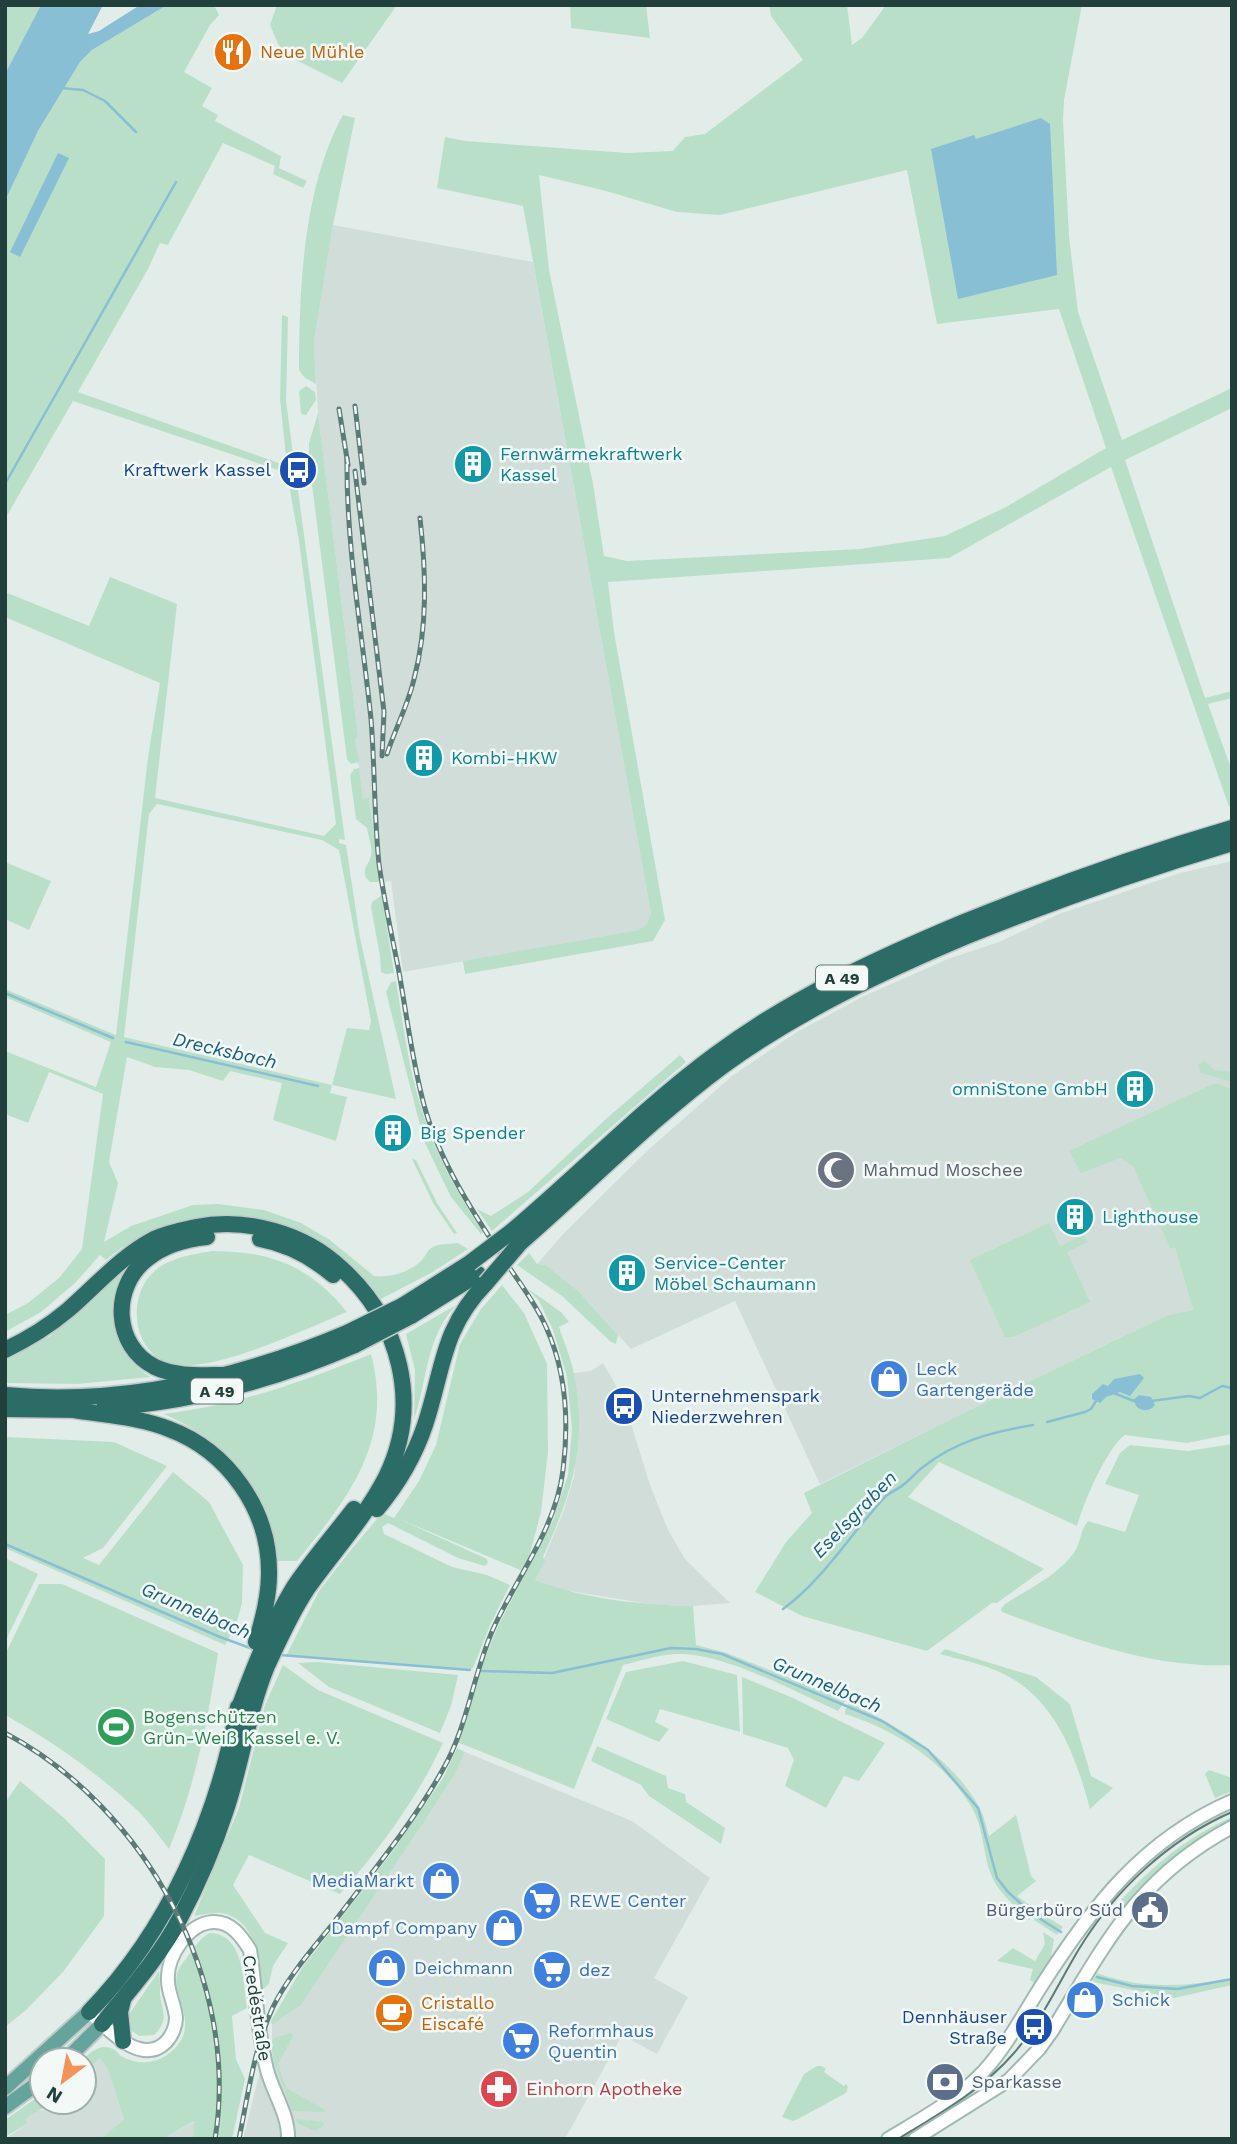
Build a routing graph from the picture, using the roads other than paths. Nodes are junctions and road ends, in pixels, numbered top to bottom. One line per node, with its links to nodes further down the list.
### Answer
1 (1232, 828): 3 (highway, A 49)
2 (1232, 842): 3 (highway, A 49)
3 (515, 1237): 4 (highway, A 49, bridge)
4 (478, 1274): 5 (highway, A 49, bridge); 11 (highway)
5 (352, 1339): 7 (highway, A 49); 10 (highway, A 49)
6 (5, 1350): 11 (highway)
7 (224, 1376): 8 (highway, A 49); 12 (highway)
8 (5, 1395)
9 (5, 1409): 10 (highway, A 49)
10 (74, 1410): 12 (highway)
11 (332, 1556): 12 (highway)
12 (269, 1636): 13 (highway)
13 (256, 1669): 16 (highway); 17 (highway)
14 (1232, 1801): 25 (main road)
15 (1232, 1828): 26 (main road)
16 (123, 1998): 18 (highway); 19 (highway)
17 (89, 2012): 18 (main road, Credéstraße); 21 (main road)
18 (102, 2024): 19 (main road, Credéstraße); 20 (main road)
19 (123, 2041): 24 (main road, Credéstraße)
20 (80, 2046)
21 (5, 2088)
22 (28, 2090): 23 (main road)
23 (5, 2107)
24 (288, 2139)
25 (888, 2139)
26 (915, 2139)

